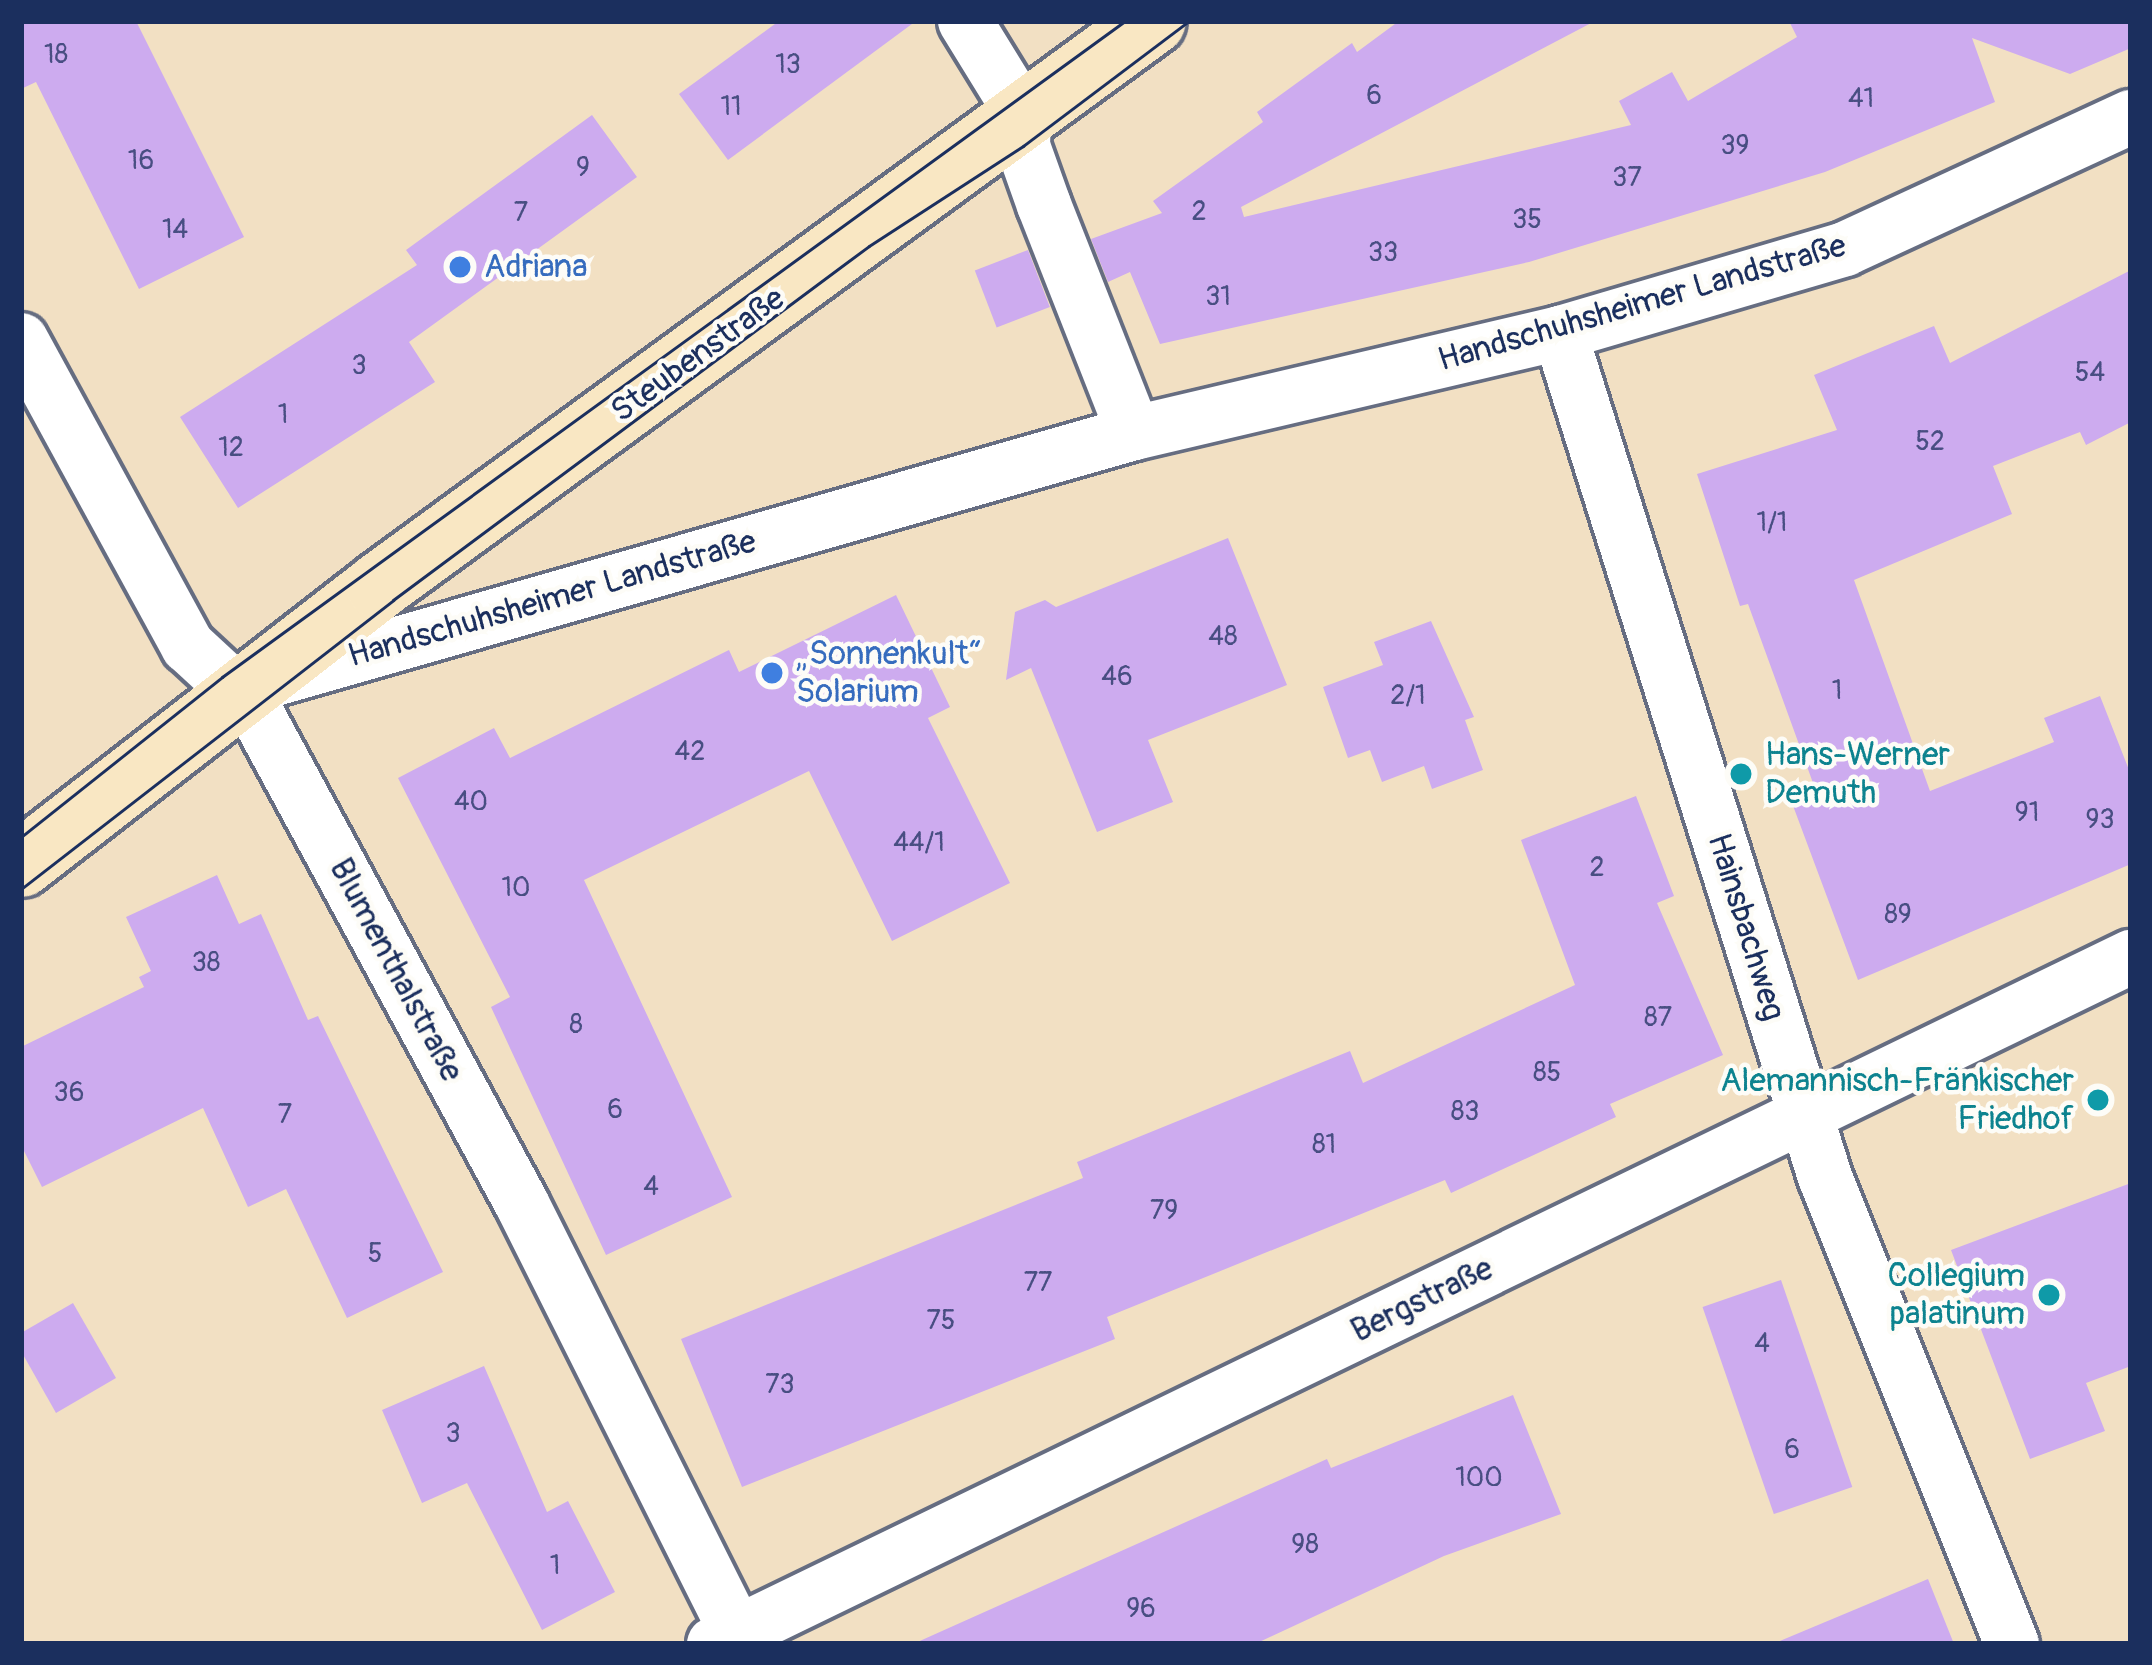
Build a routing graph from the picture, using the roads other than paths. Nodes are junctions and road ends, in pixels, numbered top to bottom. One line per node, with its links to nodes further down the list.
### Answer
1 (965, 21): 3 (street)
2 (1153, 21): 3 (main road, Steubenstraße)
3 (1024, 116): 7 (street); 8 (main road, Steubenstraße)
4 (2131, 117): 5 (street, Handschuhsheimer Landstraße)
5 (1560, 333): 7 (street, Handschuhsheimer Landstraße); 11 (street, Hainsbachweg)
6 (21, 340): 8 (street, Blumenthalstraße)
7 (1134, 433): 8 (street, Handschuhsheimer Landstraße)
8 (242, 688): 9 (main road, Handschuhsheimer Landstraße); 12 (street, Blumenthalstraße)
9 (21, 864)
10 (2131, 957): 11 (street, Bergstraße)
11 (1805, 1117): 12 (street, Bergstraße); 13 (street, Hainsbachweg)
12 (724, 1636)
13 (2012, 1644)

